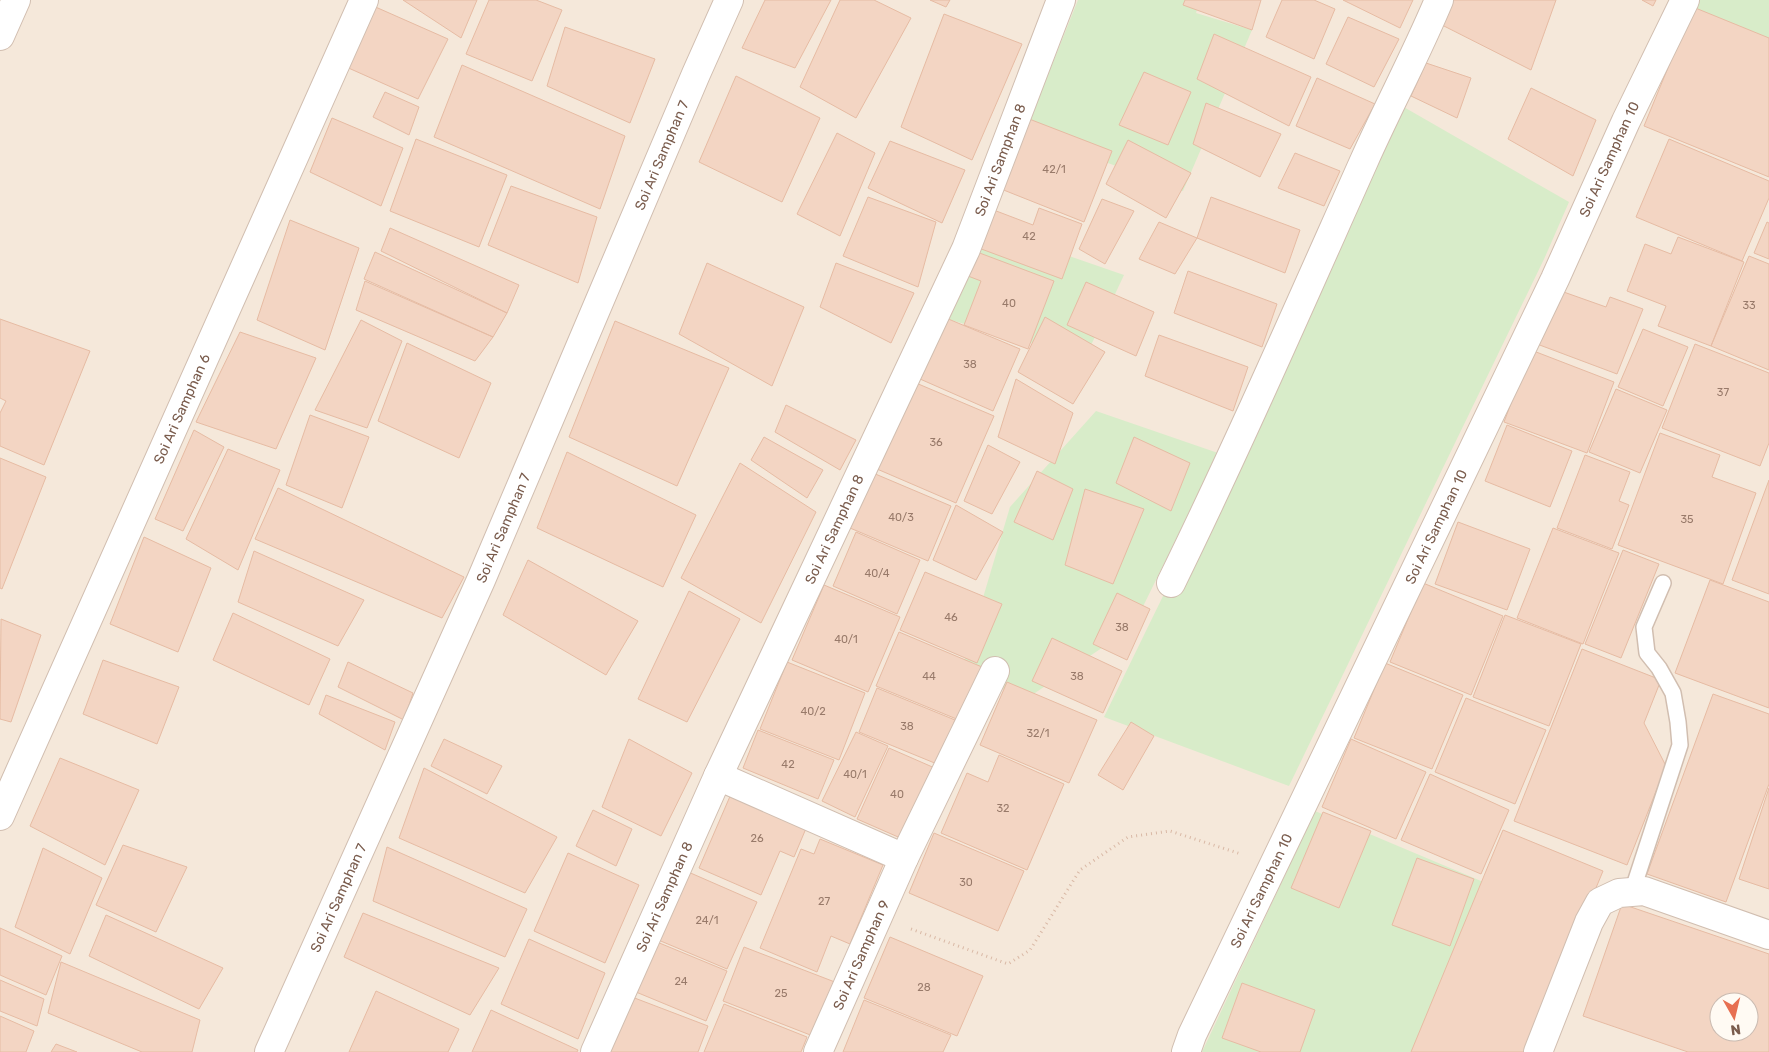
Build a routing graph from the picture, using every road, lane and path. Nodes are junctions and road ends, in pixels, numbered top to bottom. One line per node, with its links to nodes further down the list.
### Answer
1 (16, 0): 7 (street)
2 (364, 0): 12 (street, Soi Ari Samphan 6)
3 (729, 0): 18 (street, Soi Ari Samphan 7)
4 (1061, 0): 11 (street, Soi Ari Samphan 8)
5 (1439, 0): 8 (street)
6 (1684, 0): 14 (street, Soi Ari Samphan 10)
7 (0, 36)
8 (1171, 583)
9 (1663, 583): 15 (lane)
10 (995, 671): 13 (street, Soi Ari Samphan 9)
11 (718, 776): 13 (street); 19 (street, Soi Ari Samphan 8)
12 (0, 816)
13 (904, 858): 16 (street, Soi Ari Samphan 9)
14 (1275, 864): 16 (path); 21 (street, Soi Ari Samphan 10)
15 (1632, 892): 17 (street); 22 (street)
16 (878, 916): 20 (street, Soi Ari Samphan 9)
17 (1769, 935)
18 (269, 1052)
19 (595, 1052)
20 (818, 1052)
21 (1186, 1052)
22 (1538, 1052)

